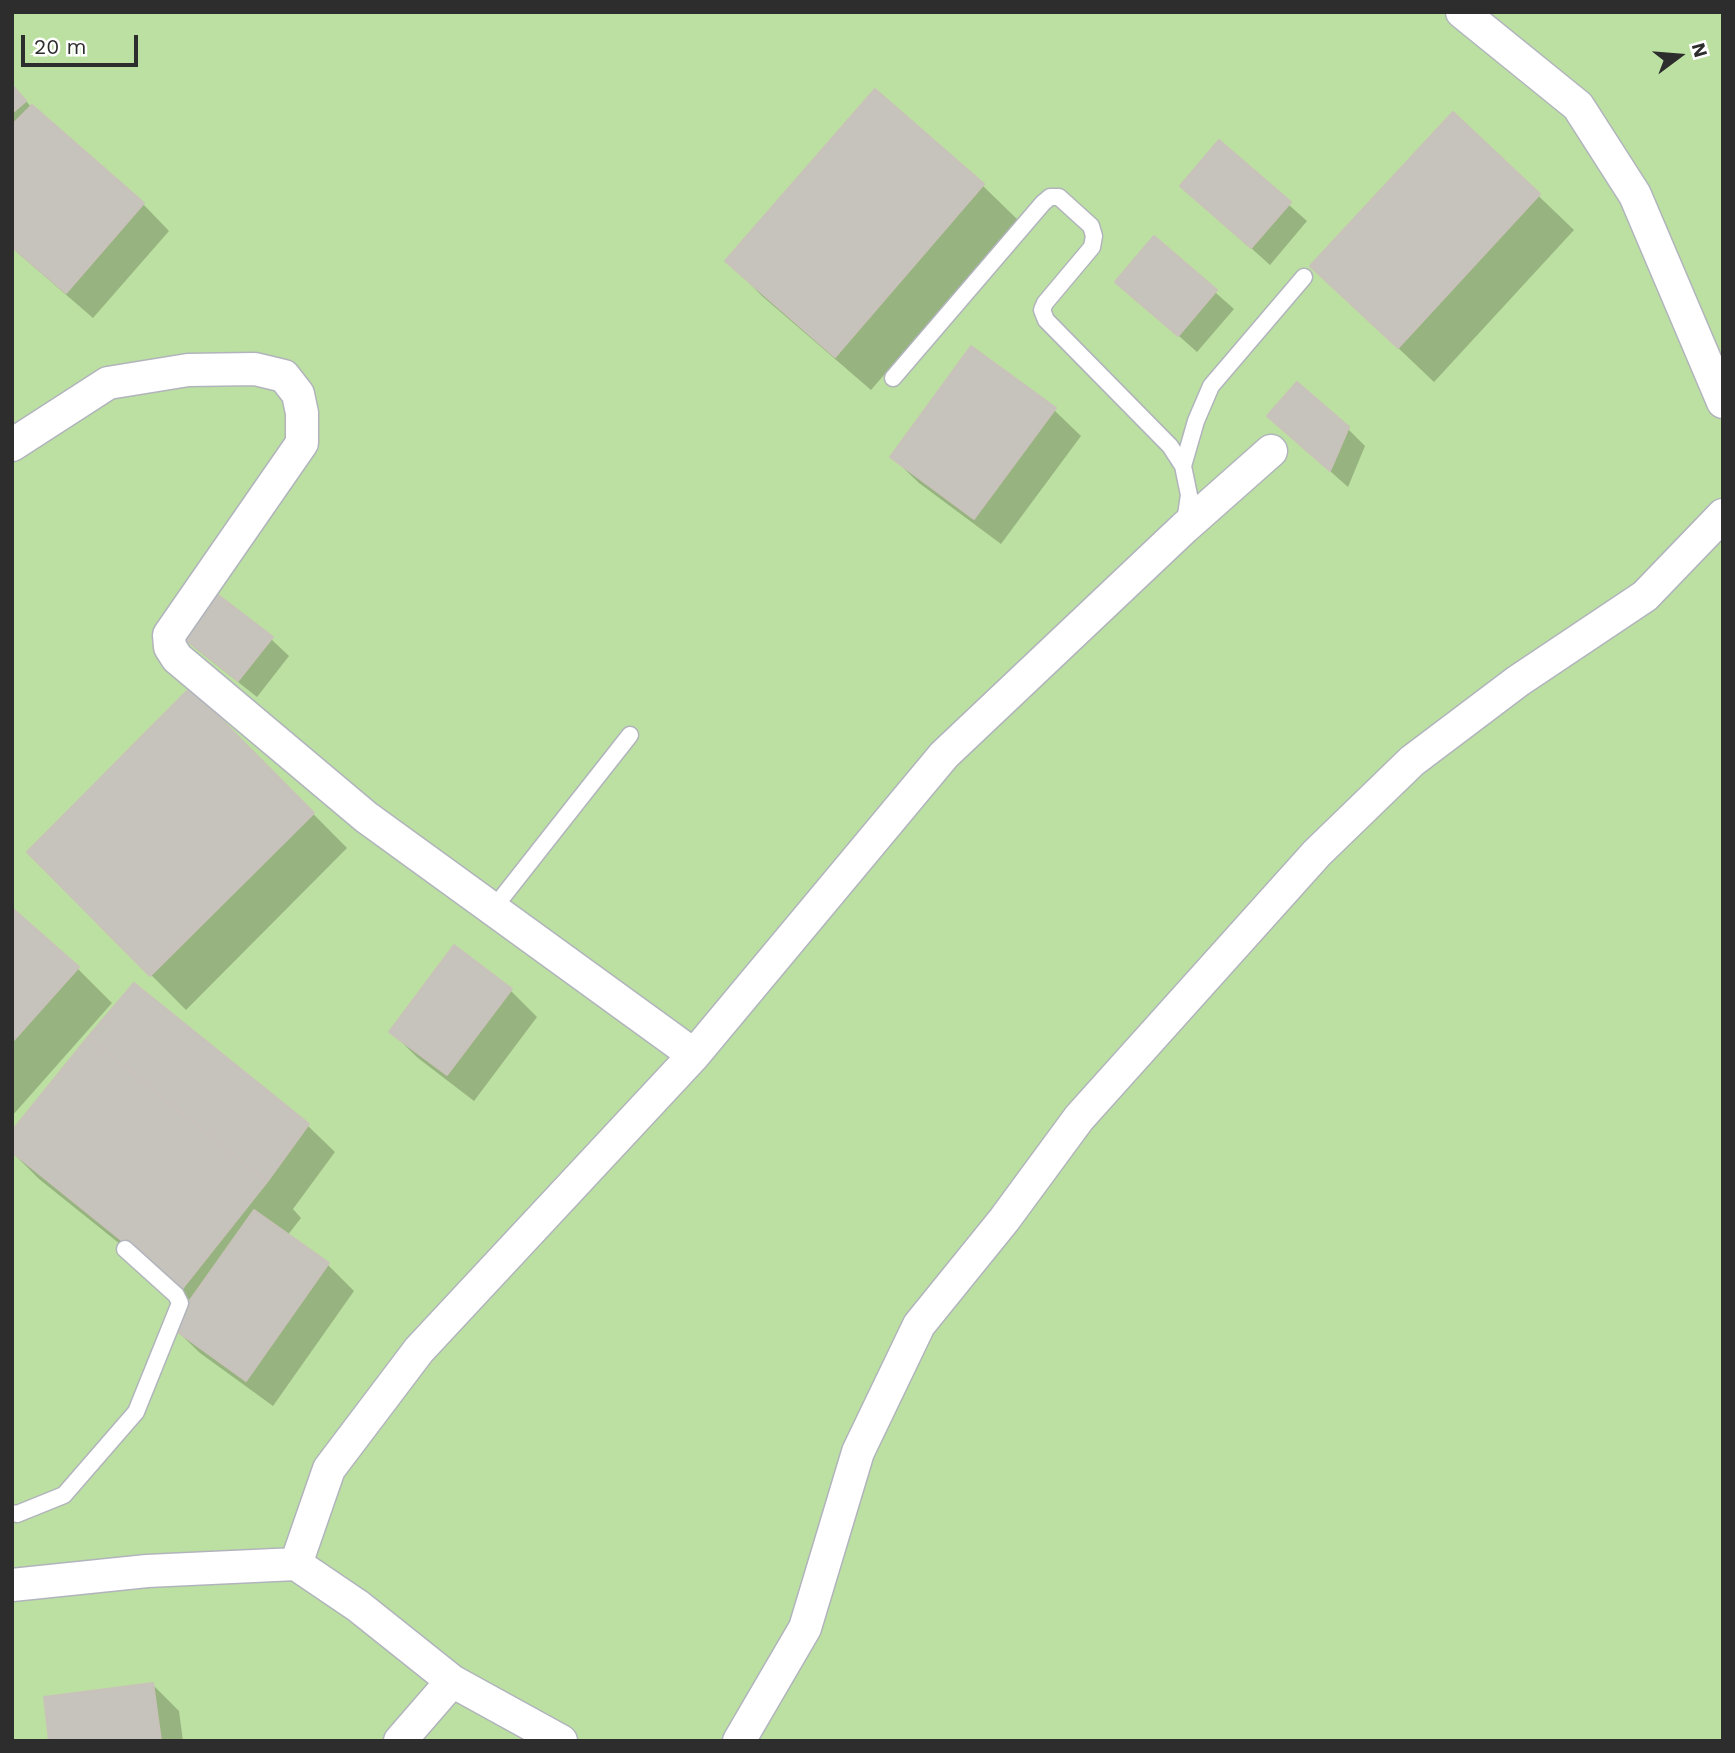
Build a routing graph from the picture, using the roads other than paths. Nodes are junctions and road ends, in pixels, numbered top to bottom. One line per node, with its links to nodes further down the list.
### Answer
1 (1462, 12): 4 (street)
2 (1304, 277): 7 (lane)
3 (893, 378): 7 (lane)
4 (1723, 402)
5 (12, 445): 11 (street)
6 (1271, 451): 9 (street)
7 (1183, 466): 9 (lane)
8 (1723, 514): 20 (street)
9 (1184, 528): 12 (street)
10 (630, 735): 11 (lane)
11 (493, 909): 12 (street)
12 (694, 1055): 15 (street)
13 (125, 1249): 14 (lane)
14 (12, 1513)
15 (296, 1564): 16 (street); 17 (street)
16 (12, 1585)
17 (452, 1681): 18 (street); 19 (street)
18 (400, 1741)
19 (561, 1741)
20 (739, 1741)

